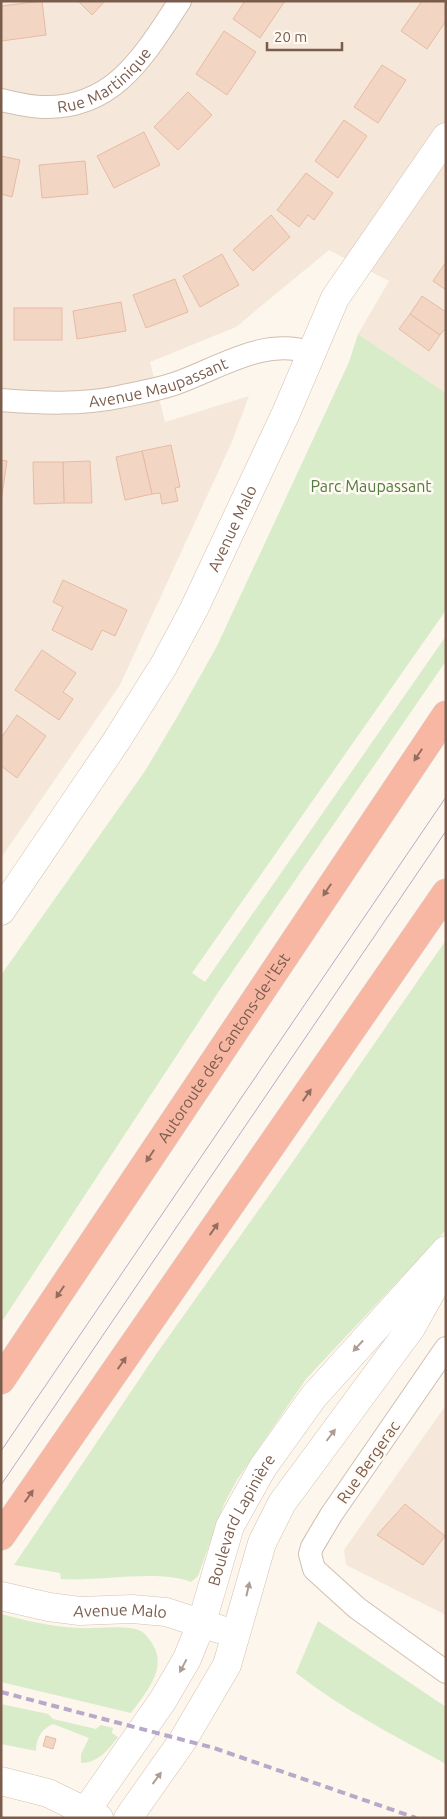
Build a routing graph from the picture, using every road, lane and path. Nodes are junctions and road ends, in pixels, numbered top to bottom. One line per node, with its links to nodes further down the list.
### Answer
1 (180, 1): 2 (street, Rue Martinique)
2 (1, 100)
3 (446, 137): 4 (main road, Avenue Malo)
4 (311, 353): 5 (street, Avenue Maupassant); 8 (main road, Avenue Malo)
5 (1, 400)
6 (446, 715): 12 (highway, Autoroute des Cantons-de-l'Est, one-way to 12)
7 (446, 894): 13 (highway, one-way to 7)
8 (1, 911)
9 (446, 1250): 15 (main road, Boulevard Lapinière, one-way to 15)
10 (446, 1265): 16 (main road, Boulevard Lapinière, one-way to 10)
11 (446, 1348): 17 (street, Rue Bergerac)
12 (1, 1380)
13 (1, 1536)
14 (1, 1596): 15 (main road, Avenue Malo)
15 (202, 1622): 16 (main road, Avenue Malo); 19 (main road, Boulevard Lapinière, one-way to 19)
16 (237, 1636): 20 (main road, Boulevard Lapinière, one-way to 16)
17 (446, 1672)
18 (1, 1781): 19 (main road)
19 (88, 1815)
20 (128, 1818)

